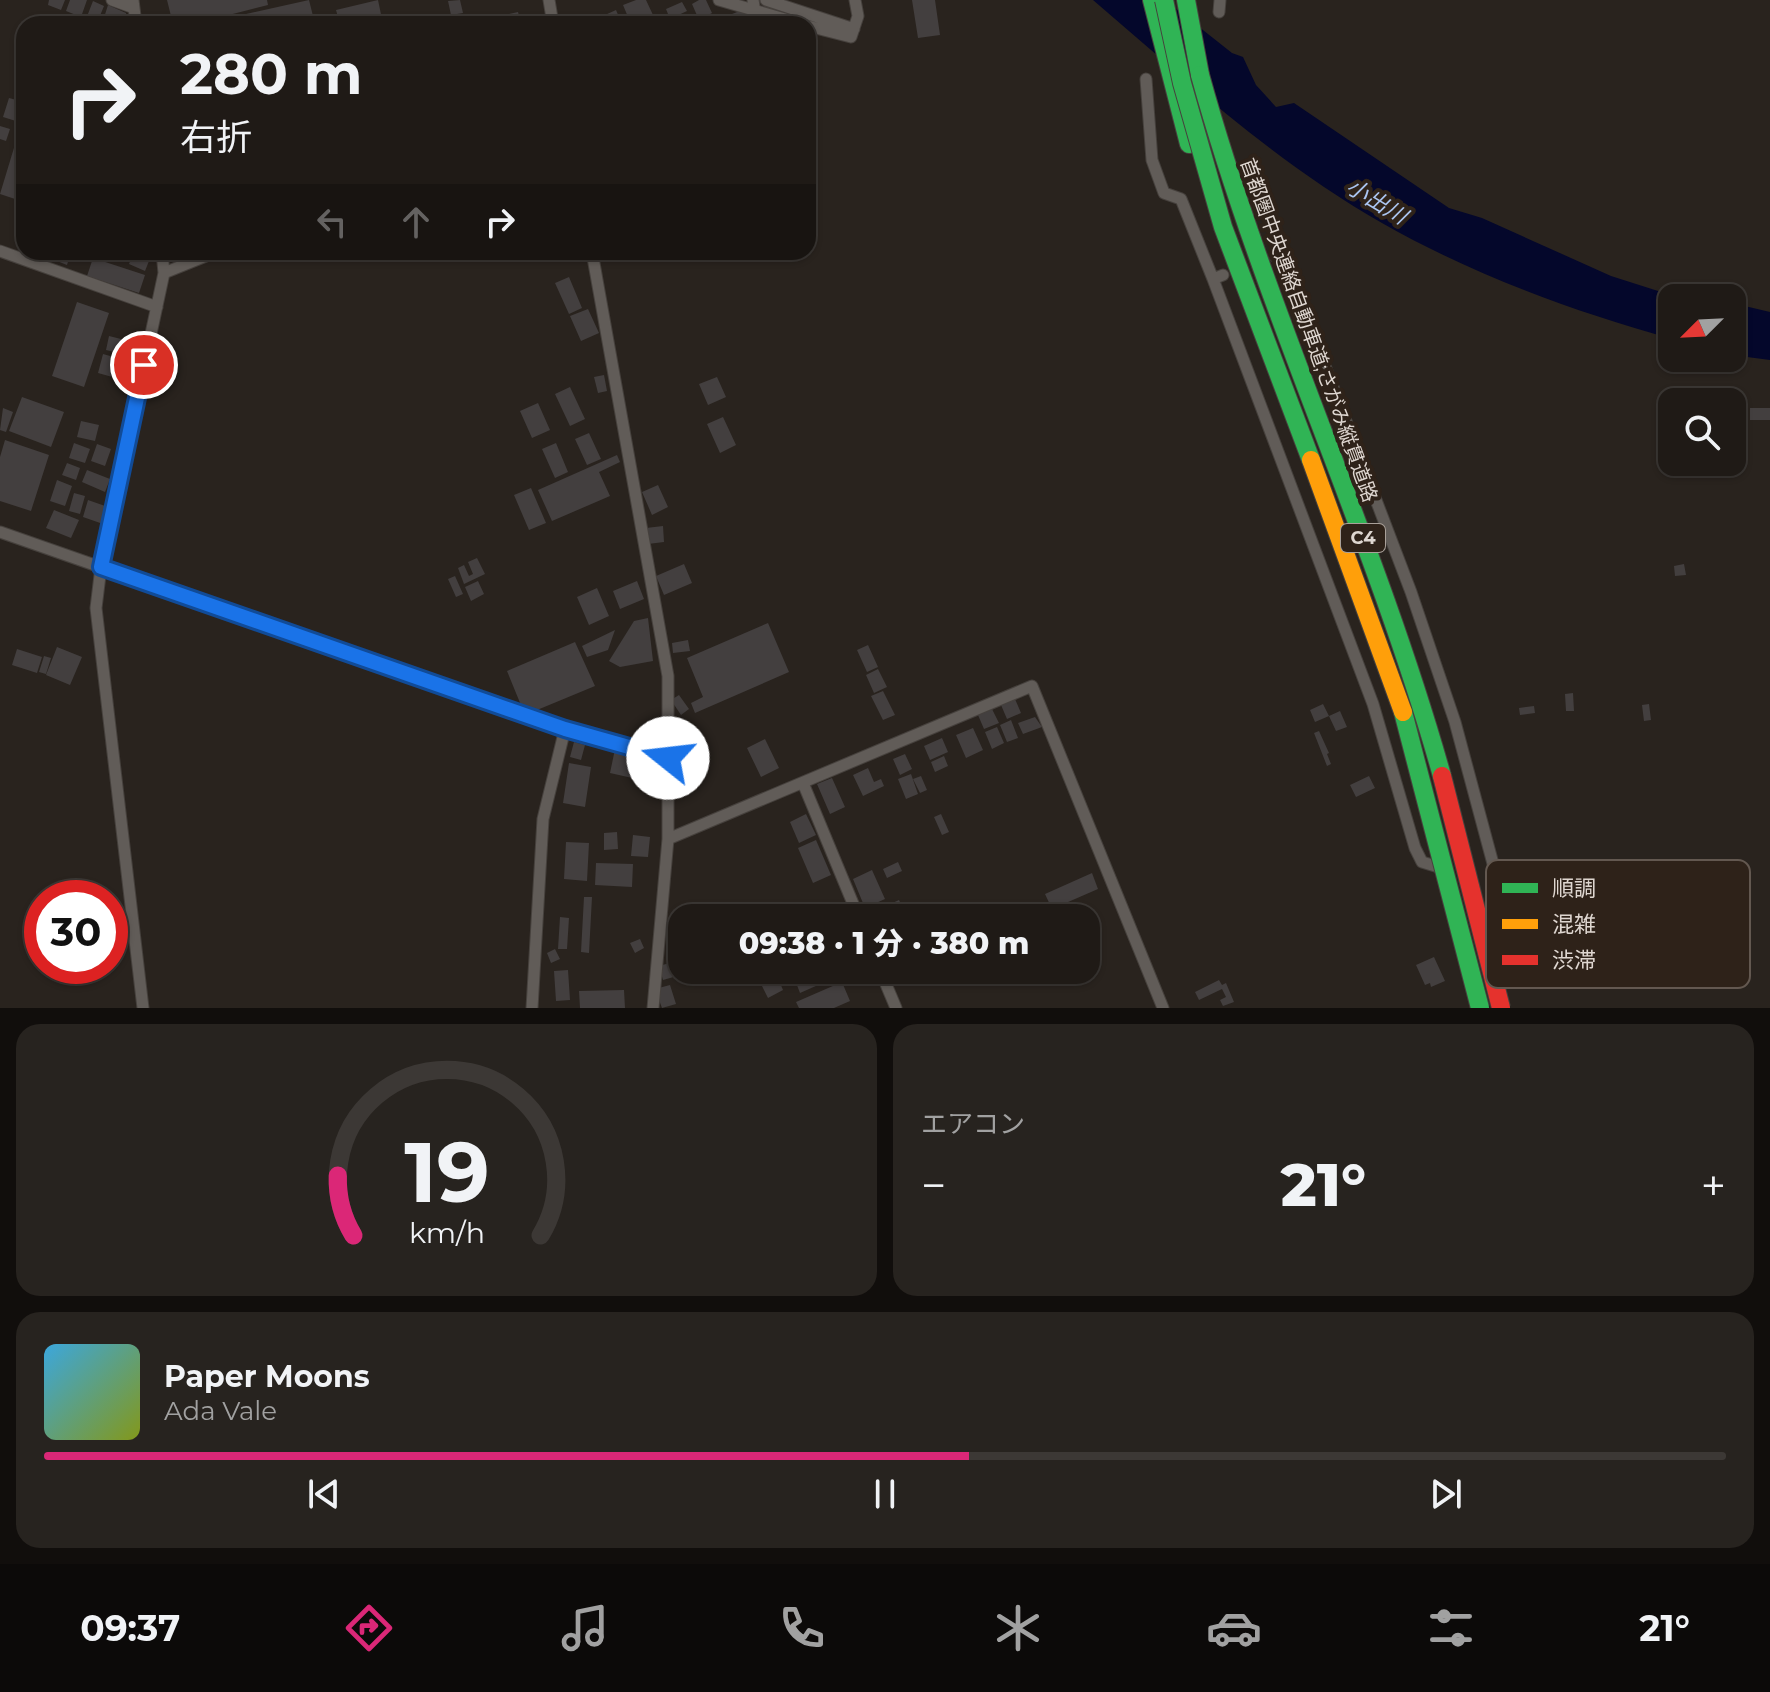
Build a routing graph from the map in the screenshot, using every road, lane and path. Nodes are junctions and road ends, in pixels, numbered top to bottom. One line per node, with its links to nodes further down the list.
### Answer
1 (112, 0): 8 (street)
2 (719, 0): 9 (street)
3 (766, 0): 11 (street)
4 (855, 0): 14 (street)
5 (1152, 0): 16 (highway, C4, bridge)
6 (1164, 0): 16 (highway, C4, bridge)
7 (1187, 0): 33 (highway, 首都圏中央連絡自動車道;さがみ縦貫道路 / C4, bridge)
8 (133, 4)
9 (753, 5): 10 (street)
10 (781, 16)
11 (815, 16)
12 (816, 16): 14 (street)
13 (816, 28): 14 (street)
14 (854, 29)
15 (1146, 79): 31 (street)
16 (1223, 227): 41 (highway, C4, bridge)
17 (1275, 256): 30 (street)
18 (25, 260): 23 (street)
19 (163, 260): 22 (street)
20 (196, 260): 22 (street)
21 (593, 260): 27 (street)
22 (164, 273): 23 (street)
23 (157, 307): 25 (street)
24 (0, 532): 25 (street)
25 (101, 567): 26 (street); 36 (street)
26 (565, 729): 27 (street); 37 (street)
27 (668, 758): 29 (street)
28 (803, 783): 29 (street); 32 (street); 40 (street)
29 (668, 839): 38 (street)
30 (1492, 860)
31 (1453, 867)
32 (853, 904)
33 (1486, 944)
34 (886, 984): 39 (street)
35 (1496, 988): 42 (highway, 首都圏中央連絡自動車道;さがみ縦貫道路 / C4, bridge)
36 (143, 1008)
37 (532, 1008)
38 (653, 1008)
39 (896, 1008)
40 (1163, 1008)
41 (1480, 1008)
42 (1501, 1008)

